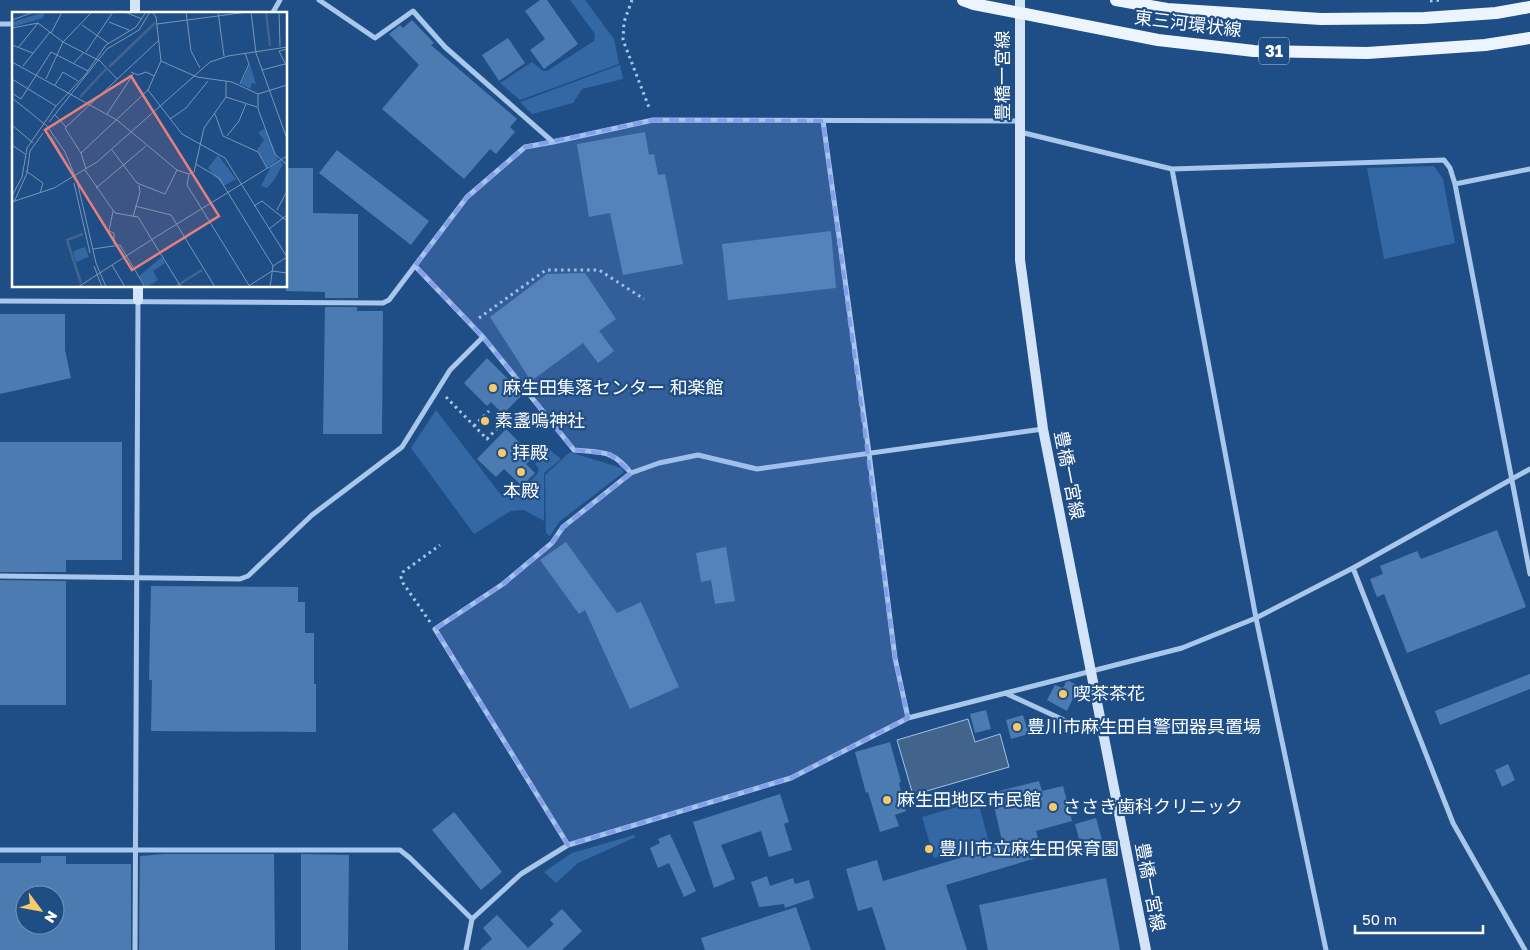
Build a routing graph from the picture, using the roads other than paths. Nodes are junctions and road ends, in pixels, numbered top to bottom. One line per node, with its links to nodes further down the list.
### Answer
1 (280, 0): 7 (street)
2 (320, 0): 12 (street)
3 (963, 0): 5 (main road, 東三河環状線 / 31)
4 (1116, 0): 6 (main road, 東三河環状線 / 31)
5 (1020, 6): 8 (main road, 東三河環状線 / 31); 9 (main road, 豊橋一宮線)
6 (1530, 7)
7 (273, 12)
8 (1530, 38)
9 (1019, 120): 10 (street); 11 (main road, 豊橋一宮線)
10 (823, 121): 12 (street); 22 (street)
11 (1019, 132): 13 (street); 21 (main road, 豊橋一宮線)
12 (553, 142): 16 (street)
13 (1172, 169): 15 (street); 30 (street)
14 (1530, 169): 15 (street)
15 (1455, 184): 25 (street)
16 (414, 266): 18 (street); 20 (street)
17 (138, 288): 18 (main road)
18 (138, 300): 19 (street); 29 (street)
19 (0, 301)
20 (483, 337): 24 (street); 29 (street)
21 (1043, 430): 22 (street); 31 (main road, 豊橋一宮線)
22 (869, 453): 24 (street); 33 (street)
23 (1530, 469): 25 (street)
24 (632, 473): 35 (street)
25 (1511, 479): 26 (street); 27 (street)
26 (1353, 568): 30 (street); 43 (street)
27 (1530, 574)
28 (0, 576): 29 (street)
29 (137, 577): 37 (street)
30 (1256, 618): 31 (street); 42 (street)
31 (1091, 670): 32 (street); 34 (main road, 豊橋一宮線)
32 (1004, 693): 33 (street); 34 (street)
33 (908, 718): 35 (street)
34 (1102, 727): 41 (main road, 豊橋一宮線)
35 (568, 845): 38 (street)
36 (0, 850): 37 (street)
37 (136, 850): 38 (street); 39 (street)
38 (472, 919): 40 (street)
39 (135, 950)
40 (466, 950)
41 (1146, 950)
42 (1326, 950)
43 (1525, 950)

